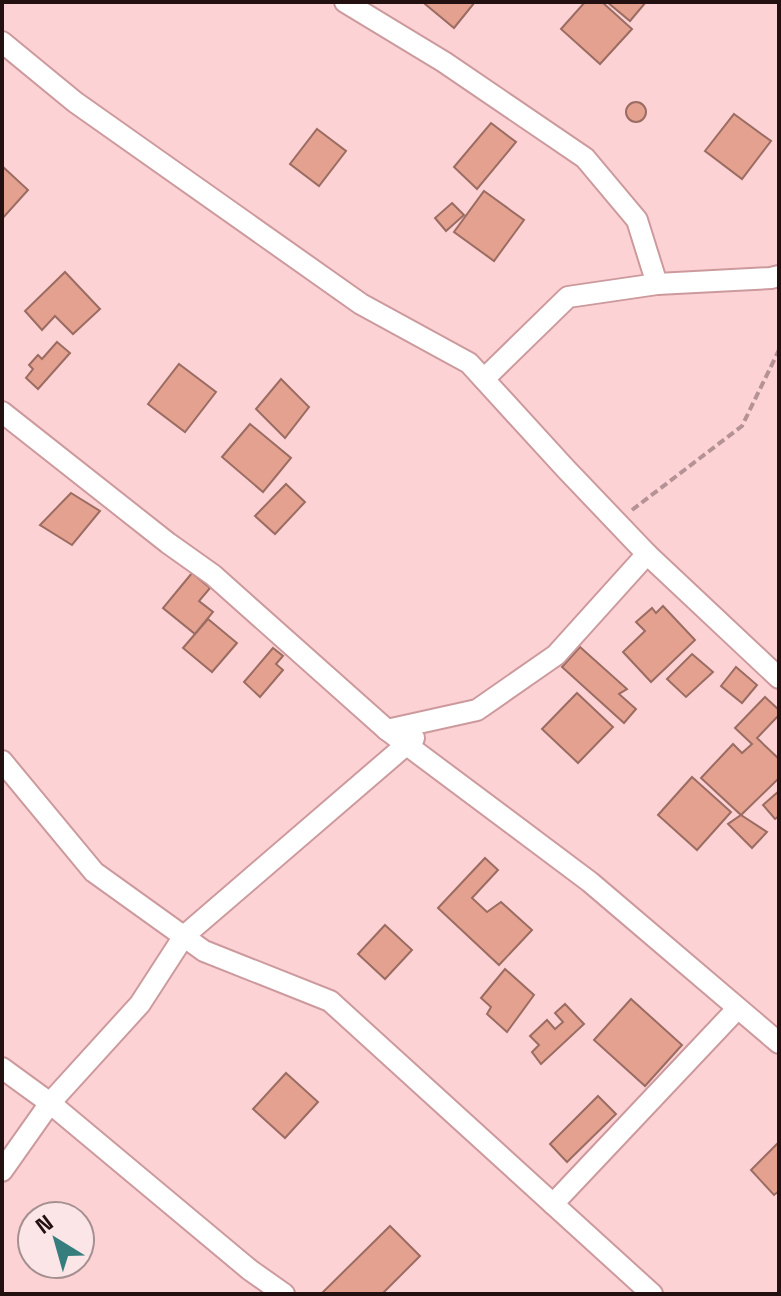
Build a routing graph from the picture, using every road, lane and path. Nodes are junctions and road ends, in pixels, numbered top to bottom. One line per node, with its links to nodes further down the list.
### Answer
1 (345, 2): 4 (street)
2 (2, 42): 6 (street)
3 (779, 276): 4 (street)
4 (657, 284): 6 (street)
5 (779, 350): 8 (path)
6 (484, 379): 8 (street)
7 (2, 412): 12 (street)
8 (617, 521): 9 (street)
9 (647, 554): 10 (street); 11 (street)
10 (779, 678)
11 (435, 720): 12 (street); 13 (street)
12 (387, 730): 13 (street)
13 (406, 745): 15 (street); 16 (street)
14 (2, 761): 15 (street)
15 (184, 936): 19 (street); 21 (street)
16 (737, 1009): 17 (street); 21 (street)
17 (779, 1043)
18 (2, 1068): 19 (street)
19 (50, 1103): 20 (street); 22 (street)
20 (2, 1171)
21 (553, 1204): 23 (street)
22 (284, 1294)
23 (652, 1294)

